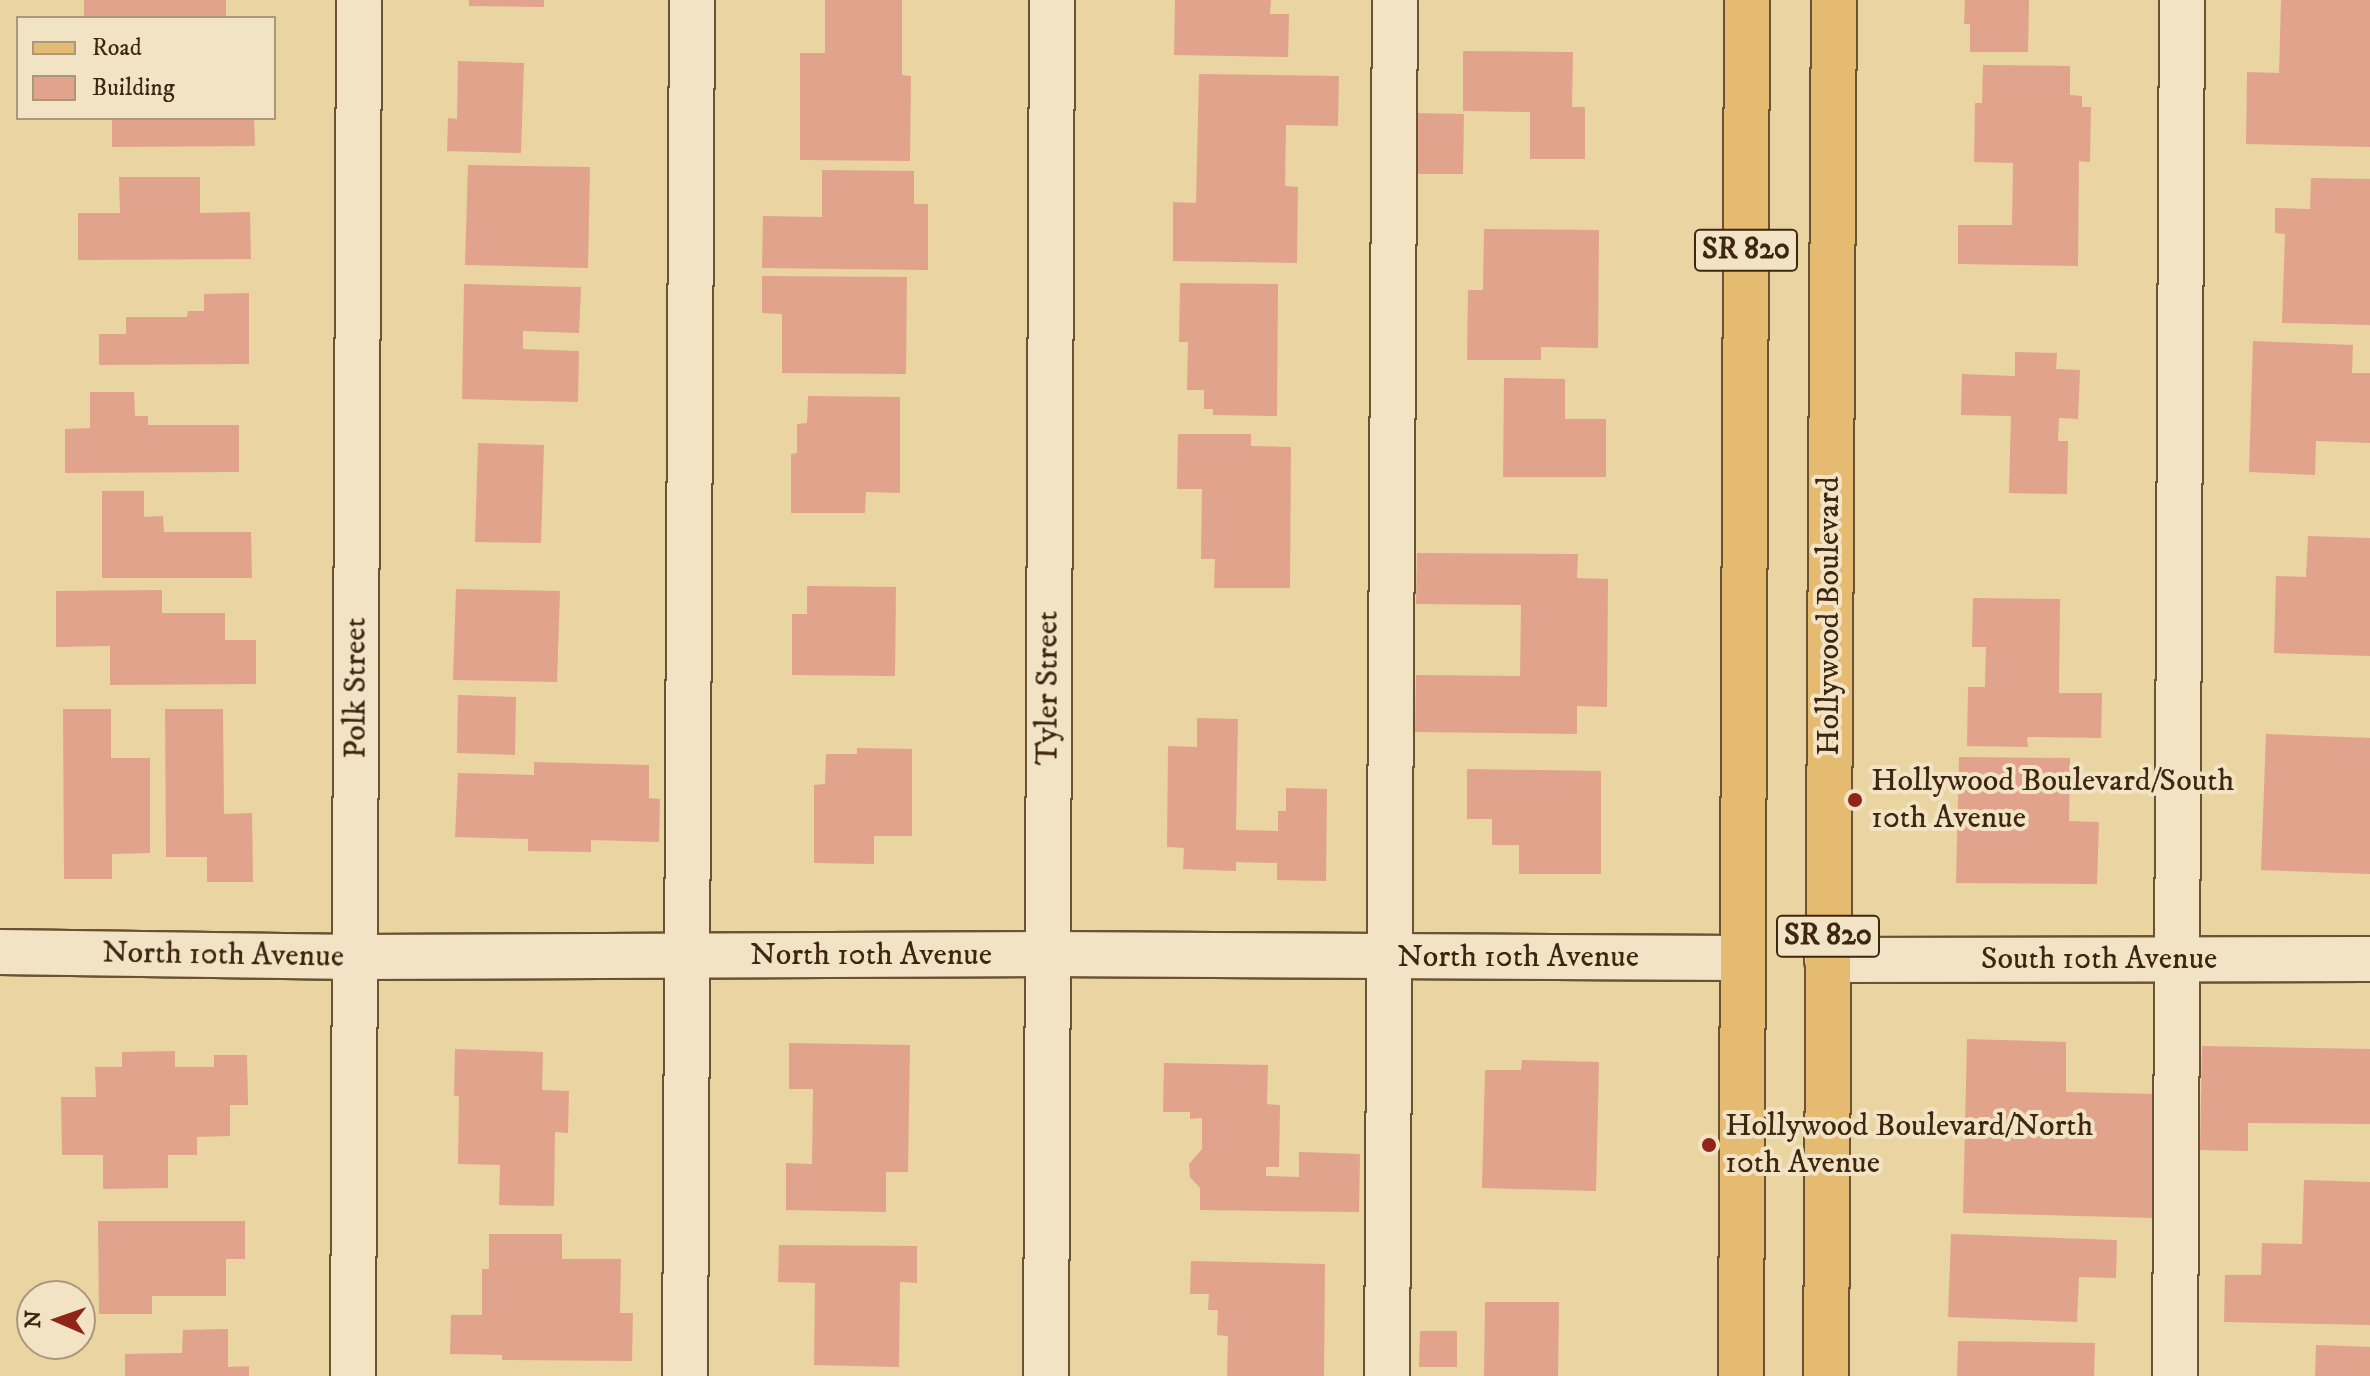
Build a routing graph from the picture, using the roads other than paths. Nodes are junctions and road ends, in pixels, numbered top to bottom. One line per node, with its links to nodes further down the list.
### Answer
1 (359, 0): 12 (street, Polk Street)
2 (692, 0): 10 (street)
3 (1052, 0): 9 (street, Tyler Street)
4 (1395, 0): 11 (street)
5 (1747, 0): 13 (main road, SR 820)
6 (1834, 0): 15 (main road, Hollywood Boulevard / SR 820)
7 (2182, 0): 16 (street)
8 (0, 952): 12 (street, North 10th Avenue)
9 (1047, 954): 10 (street, North 10th Avenue); 11 (street, North 10th Avenue); 19 (street, Tyler Street)
10 (687, 956): 12 (street, North 10th Avenue); 18 (street)
11 (1390, 956): 13 (street, North 10th Avenue); 20 (street)
12 (355, 957): 17 (street, Polk Street)
13 (1741, 958): 21 (main road, SR 820)
14 (2370, 959): 16 (street, South 10th Avenue)
15 (1827, 960): 16 (street, South 10th Avenue); 22 (main road, Hollywood Boulevard / SR 820)
16 (2178, 960): 23 (street)
17 (353, 1376)
18 (685, 1376)
19 (1046, 1376)
20 (1387, 1376)
21 (1741, 1376)
22 (1826, 1376)
23 (2175, 1376)

